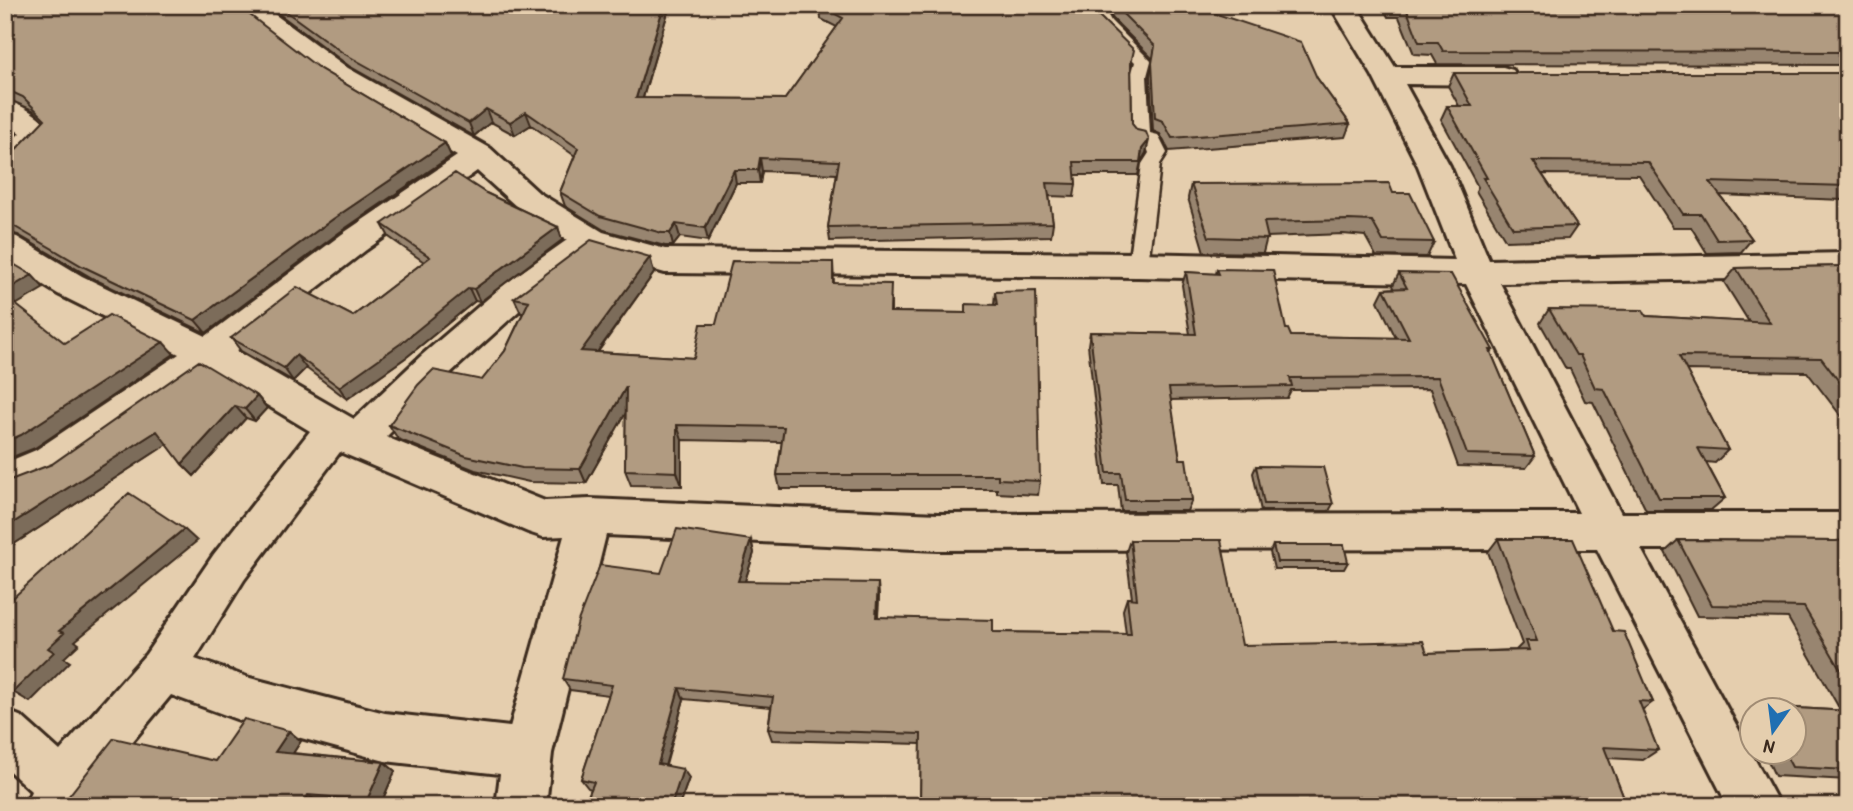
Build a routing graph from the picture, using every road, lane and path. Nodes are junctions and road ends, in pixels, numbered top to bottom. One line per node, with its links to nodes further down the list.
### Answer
1 (245, 5): 7 (street)
2 (1102, 5): 11 (lane)
3 (1343, 5): 4 (street)
4 (1386, 75): 5 (street); 13 (street)
5 (1535, 76)
6 (5, 109): 8 (street)
7 (479, 155): 9 (street); 14 (street)
8 (5, 165)
9 (591, 240): 11 (street); 15 (street)
10 (5, 245): 14 (street)
11 (1138, 265): 13 (street)
12 (1848, 265): 13 (street)
13 (1478, 272): 19 (street)
14 (208, 353): 15 (street); 16 (street)
15 (346, 434): 17 (street); 20 (street)
16 (5, 481)
17 (590, 517): 19 (street); 22 (street)
18 (1848, 531): 19 (street)
19 (1610, 533): 25 (street)
20 (162, 670): 22 (street); 23 (street)
21 (5, 734): 23 (street)
22 (527, 753): 24 (street)
23 (56, 796)
24 (521, 806)
25 (1755, 806)

